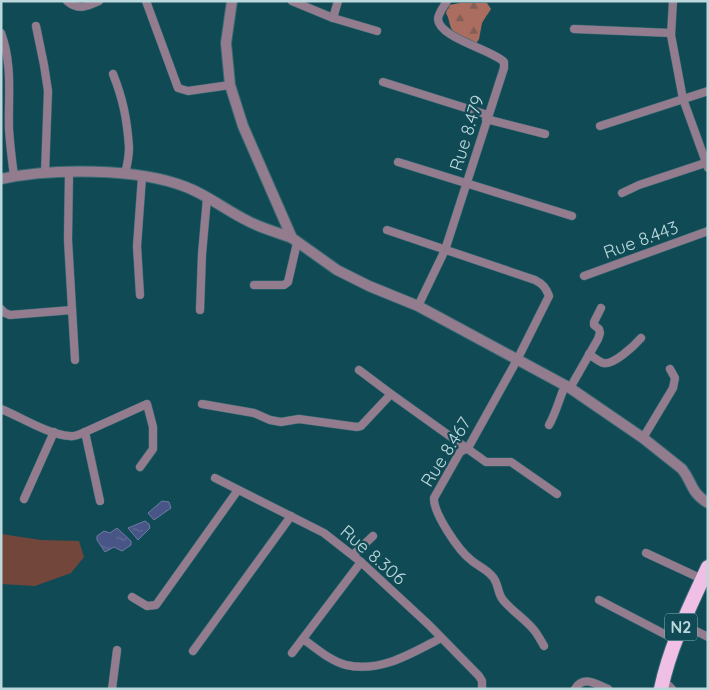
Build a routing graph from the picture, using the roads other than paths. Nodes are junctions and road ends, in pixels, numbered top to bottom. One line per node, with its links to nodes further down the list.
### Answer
1 (67, 1): 2 (street)
2 (99, 1)
3 (146, 1): 17 (street)
4 (232, 1): 17 (street)
5 (338, 1): 9 (street)
6 (447, 1): 20 (street, Rue 8.479)
7 (673, 1): 14 (street)
8 (294, 2): 9 (street)
9 (333, 18): 12 (street)
10 (36, 26): 26 (street)
11 (574, 29): 14 (street)
12 (377, 31)
13 (1, 33): 28 (street)
14 (671, 33): 19 (street)
15 (113, 74): 27 (street)
16 (383, 82): 20 (street)
17 (230, 85): 37 (street)
18 (708, 91): 19 (street)
19 (683, 99): 21 (street); 24 (street)
20 (487, 117): 22 (street); 31 (street, Rue 8.479)
21 (600, 126)
22 (545, 134)
23 (398, 162): 31 (street)
24 (707, 164): 32 (street)
25 (69, 172): 26 (street); 27 (street); 45 (street)
26 (45, 173): 28 (street)
27 (125, 174): 29 (street)
28 (14, 176): 30 (street)
29 (142, 177): 33 (street); 41 (street)
30 (1, 179)
31 (467, 184): 34 (street); 38 (street, Rue 8.479)
32 (622, 194)
33 (207, 198): 37 (street); 46 (street)
34 (572, 216)
35 (387, 230): 38 (street)
36 (708, 231): 39 (street, Rue 8.443)
37 (295, 240): 40 (street); 42 (street)
38 (445, 250): 42 (street, Rue 8.479); 50 (street, Rue 8.467)
39 (584, 276)
40 (254, 285)
41 (140, 296)
42 (418, 306): 50 (street)
43 (601, 308): 48 (street)
44 (1, 309): 45 (street)
45 (72, 310): 49 (street)
46 (200, 310)
47 (641, 338): 48 (street)
48 (589, 354): 53 (street)
49 (75, 360)
50 (517, 360): 53 (street); 61 (street, Rue 8.467)
51 (670, 369): 60 (street)
52 (360, 370): 54 (street)
53 (568, 387): 57 (street); 60 (street)
54 (391, 394): 55 (street); 61 (street)
55 (202, 404)
56 (1, 408): 58 (street)
57 (549, 425)
58 (54, 432): 59 (street); 66 (street)
59 (85, 432): 62 (street); 67 (street)
60 (643, 438): 68 (street)
61 (468, 448): 65 (street); 82 (street, Rue 8.467)
62 (140, 467)
63 (215, 478): 64 (street, Rue 8.306)
64 (238, 490): 69 (street, Rue 8.306); 75 (street)
65 (557, 494)
66 (24, 499)
67 (100, 501)
68 (708, 503)
69 (291, 516): 72 (street, Rue 8.306); 84 (street)
70 (373, 536): 72 (street)
71 (646, 553): 74 (street)
72 (353, 555): 73 (street, Rue 8.306)
73 (361, 562): 79 (street, Rue 8.306); 80 (street)
74 (706, 576): 77 (highway, N2); 81 (highway, N2)
75 (132, 597)
76 (598, 600): 81 (street)
77 (688, 627): 78 (street); 86 (highway, N2)
78 (708, 637)
79 (442, 638): 80 (street); 88 (street, Rue 8.306)
80 (303, 639): 85 (street)
81 (676, 640): 86 (highway, N2)
82 (544, 646)
83 (117, 650): 87 (street)
84 (193, 651)
85 (292, 653)
86 (667, 688)
87 (112, 689)
88 (482, 689)
89 (575, 689): 90 (street)
90 (608, 689)

